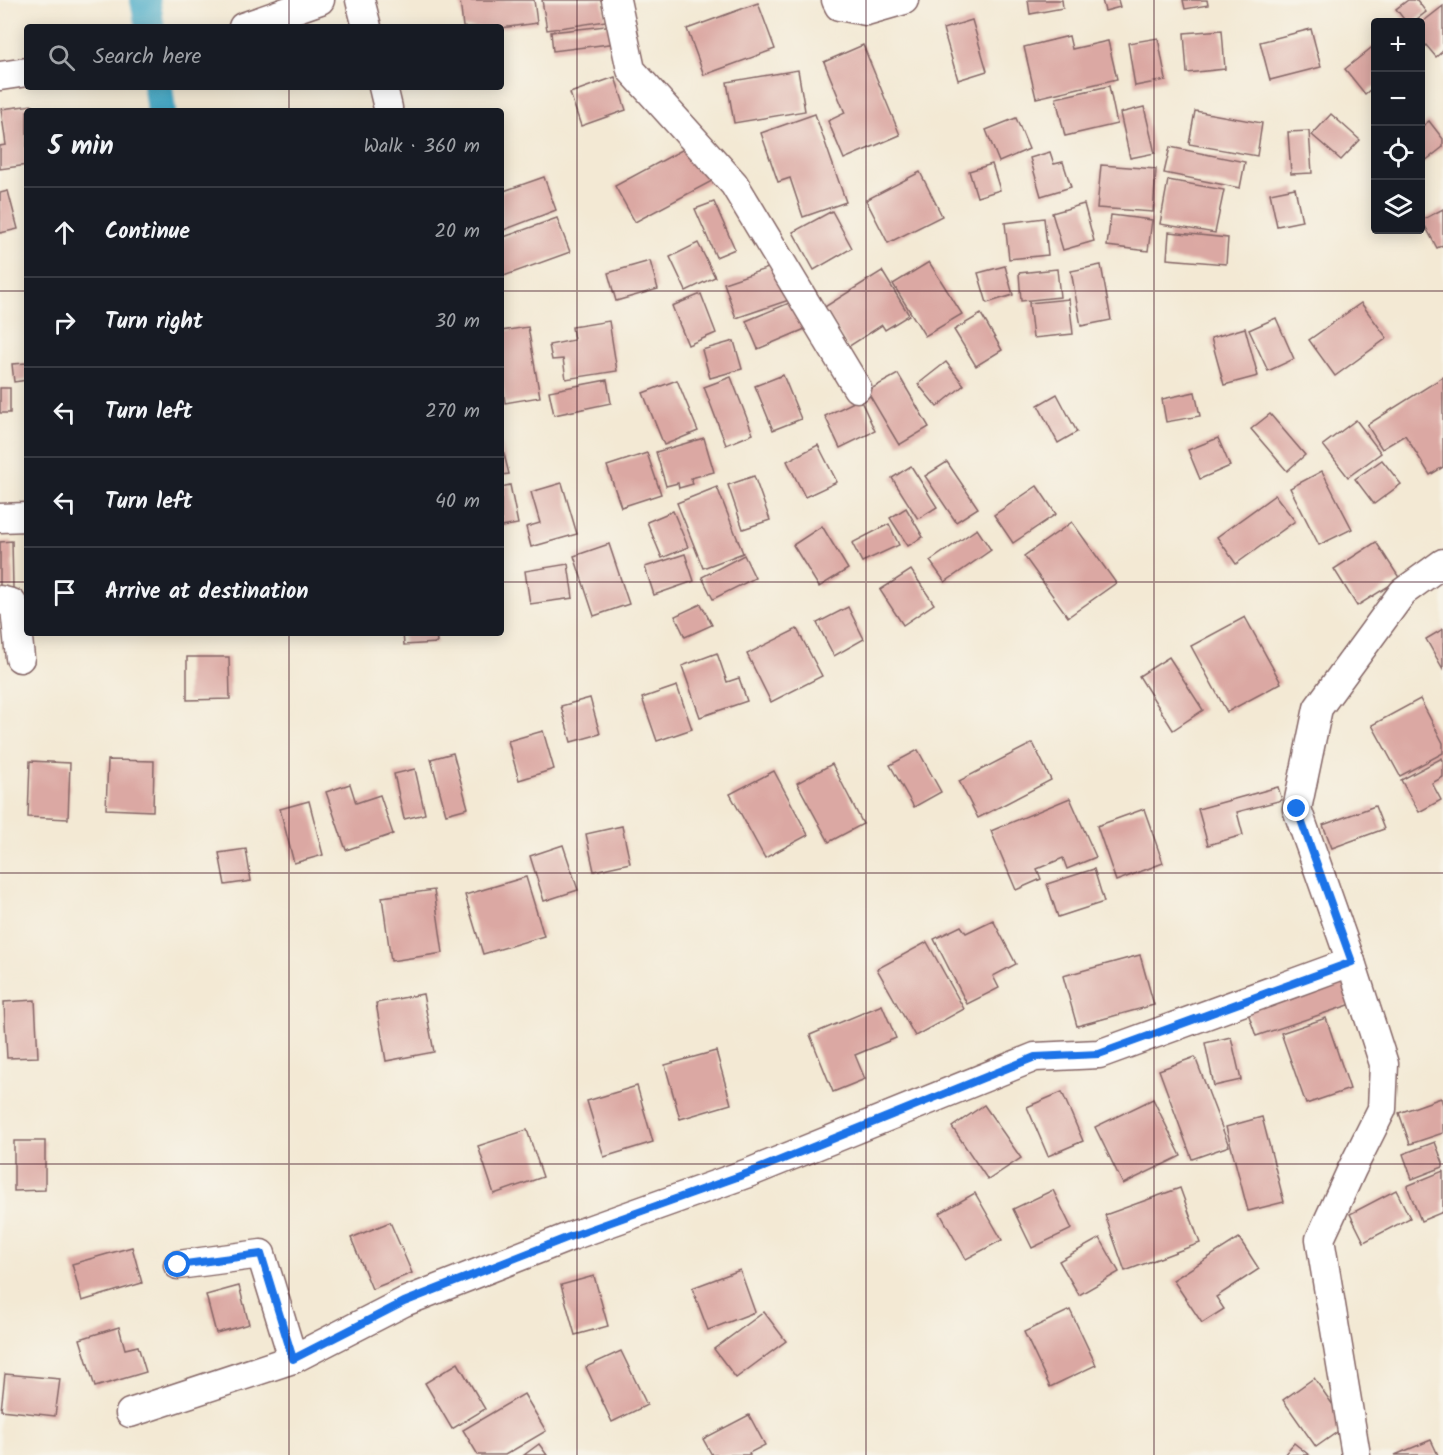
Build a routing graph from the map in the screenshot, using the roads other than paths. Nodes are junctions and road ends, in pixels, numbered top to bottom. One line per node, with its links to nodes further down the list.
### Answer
1 (320, 0): 6 (street)
2 (360, 0): 7 (street)
3 (616, 0): 10 (street)
4 (836, 0): 5 (street)
5 (904, 0)
6 (252, 24)
7 (366, 24)
8 (24, 72): 9 (street)
9 (0, 76)
10 (857, 388)
11 (24, 517): 12 (street)
12 (0, 518)
13 (1443, 563): 16 (street)
14 (0, 600): 15 (street)
15 (20, 658)
16 (1352, 962): 18 (street); 20 (street)
17 (178, 1265): 18 (street)
18 (293, 1359): 19 (street)
19 (130, 1413)
20 (1356, 1455)

